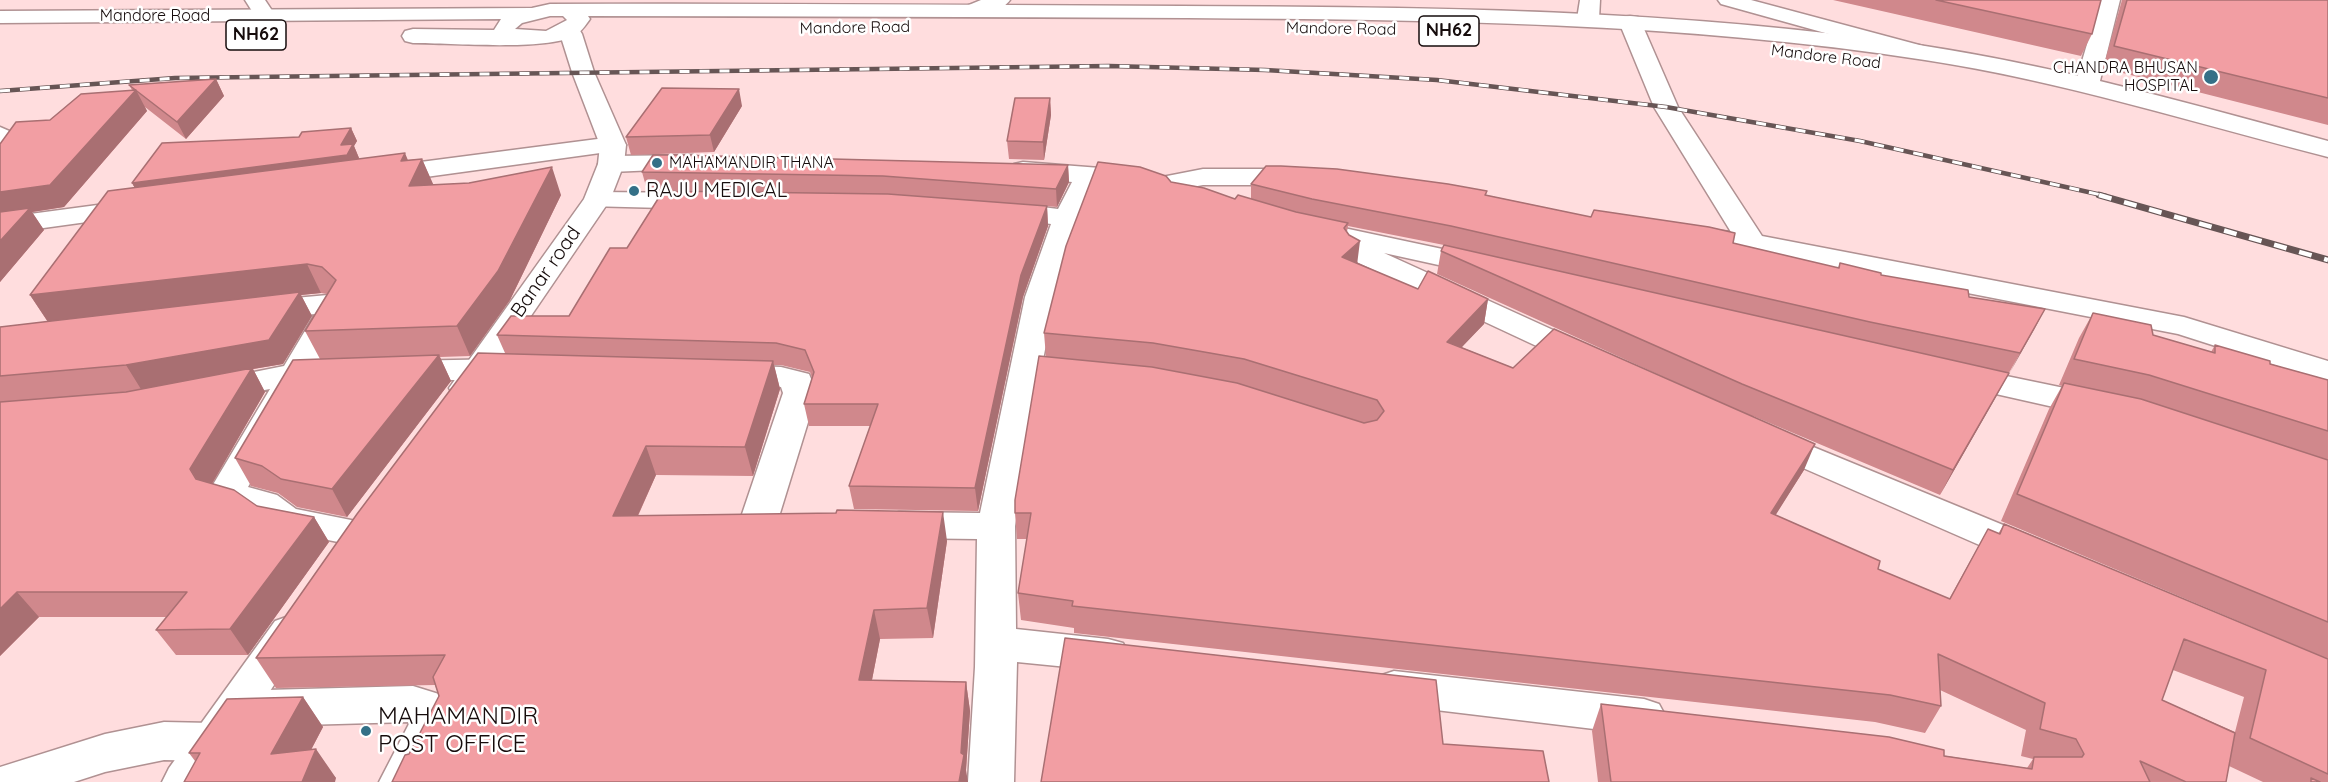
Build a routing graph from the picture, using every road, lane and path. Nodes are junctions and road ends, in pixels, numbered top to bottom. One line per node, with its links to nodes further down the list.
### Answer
1 (1000, 0): 6 (main road)
2 (1728, 0): 16 (main road)
3 (259, 8): 8 (main road, Mandore Road / NH62); 9 (main road, Mandore Road / NH62)
4 (2107, 8): 7 (main road); 17 (main road)
5 (1589, 10): 6 (main road, Mandore Road / NH62); 11 (main road, Mandore Road / NH62)
6 (971, 11): 9 (main road, Mandore Road / NH62)
7 (2083, 11)
8 (0, 17)
9 (559, 19): 14 (main road, Mandore Road / NH62); 14 (main road); 20 (main road)
10 (688, 31): 11 (main road, Mandore Road / NH62)
11 (1634, 31): 16 (main road, Mandore Road / NH62); 23 (main road, Mandore Road / NH62); 37 (main road)
12 (339, 35): 15 (main road, Mandore Road / NH62)
13 (397, 36): 14 (main road, Mandore Road / NH62)
14 (513, 37)
15 (12, 38)
16 (1923, 53): 17 (main road, Mandore Road / NH62)
17 (2087, 85): 19 (main road, Mandore Road / NH62)
18 (0, 134): 22 (main road)
19 (2328, 149)
20 (612, 154): 21 (main road); 26 (main road); 29 (main road, Banar road)
21 (715, 163)
22 (0, 164)
23 (2328, 166)
24 (996, 169): 25 (main road)
25 (1089, 173): 28 (main road); 34 (main road)
26 (353, 179)
27 (1332, 179): 28 (main road)
28 (1171, 183): 32 (main road)
29 (597, 200): 30 (main road); 40 (main road, Banar road)
30 (723, 202)
31 (165, 204): 35 (main road)
32 (1226, 206)
33 (974, 207): 34 (main road)
34 (1067, 218): 41 (main road)
35 (0, 226)
36 (1658, 230): 37 (main road)
37 (1752, 243): 45 (main road)
38 (1514, 273): 42 (main road)
39 (238, 313): 46 (main road)
40 (480, 368): 44 (main road); 46 (main road); 51 (main road, Banar road)
41 (1024, 368): 48 (main road); 56 (main road)
42 (1614, 369)
43 (1928, 369): 50 (main road)
44 (538, 370)
45 (2328, 372)
46 (295, 374): 49 (main road); 57 (main road)
47 (700, 374): 54 (main road)
48 (1106, 376)
49 (189, 394)
50 (2121, 411)
51 (446, 414)
52 (1742, 428): 59 (main road)
53 (378, 505): 57 (main road)
54 (759, 524)
55 (865, 525): 56 (main road)
56 (996, 526): 61 (main road)
57 (358, 533): 58 (main road)
58 (338, 562)
59 (2057, 563)
60 (304, 611): 65 (main road)
61 (994, 645): 62 (main road); 69 (main road)
62 (1151, 660)
63 (1356, 684): 64 (main road)
64 (1686, 722)
65 (224, 726): 66 (main road); 67 (main road); 68 (main road)
66 (14, 782)
67 (185, 782)
68 (402, 782)
69 (991, 782)

